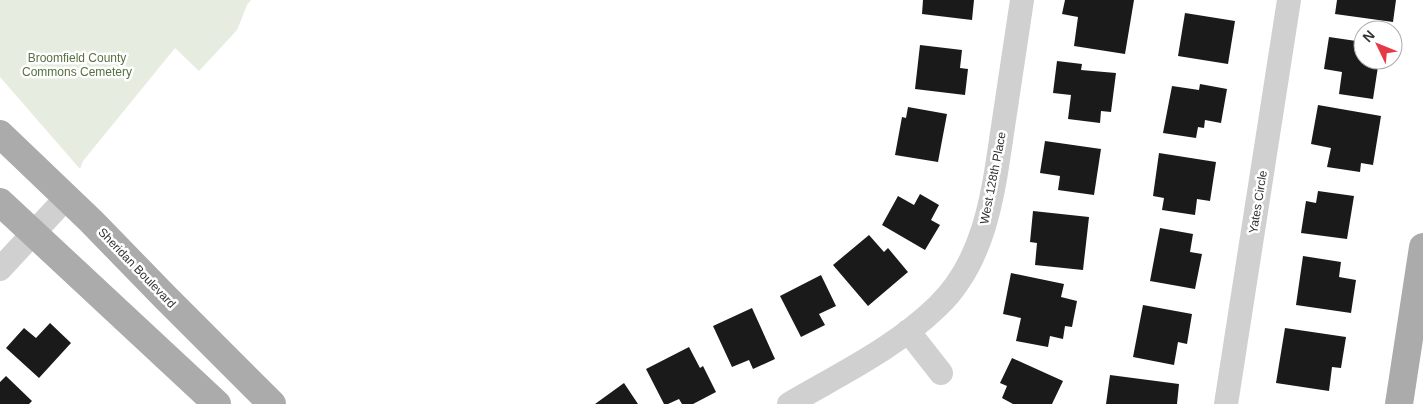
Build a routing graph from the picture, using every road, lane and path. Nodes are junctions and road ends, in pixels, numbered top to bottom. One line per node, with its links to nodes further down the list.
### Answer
1 (1022, 0): 9 (street, West 128th Place)
2 (1289, 0): 14 (street, Yates Circle)
3 (0, 134): 4 (main road, Sheridan Boulevard)
4 (67, 197): 6 (street); 12 (main road, Sheridan Boulevard)
5 (0, 202): 6 (main road)
6 (34, 234): 8 (street); 11 (main road)
7 (1423, 247): 15 (main road)
8 (0, 269)
9 (908, 331): 10 (street); 13 (street, West 128th Place)
10 (940, 373)
11 (217, 404)
12 (272, 404)
13 (789, 404)
14 (1226, 404)
15 (1399, 404)

